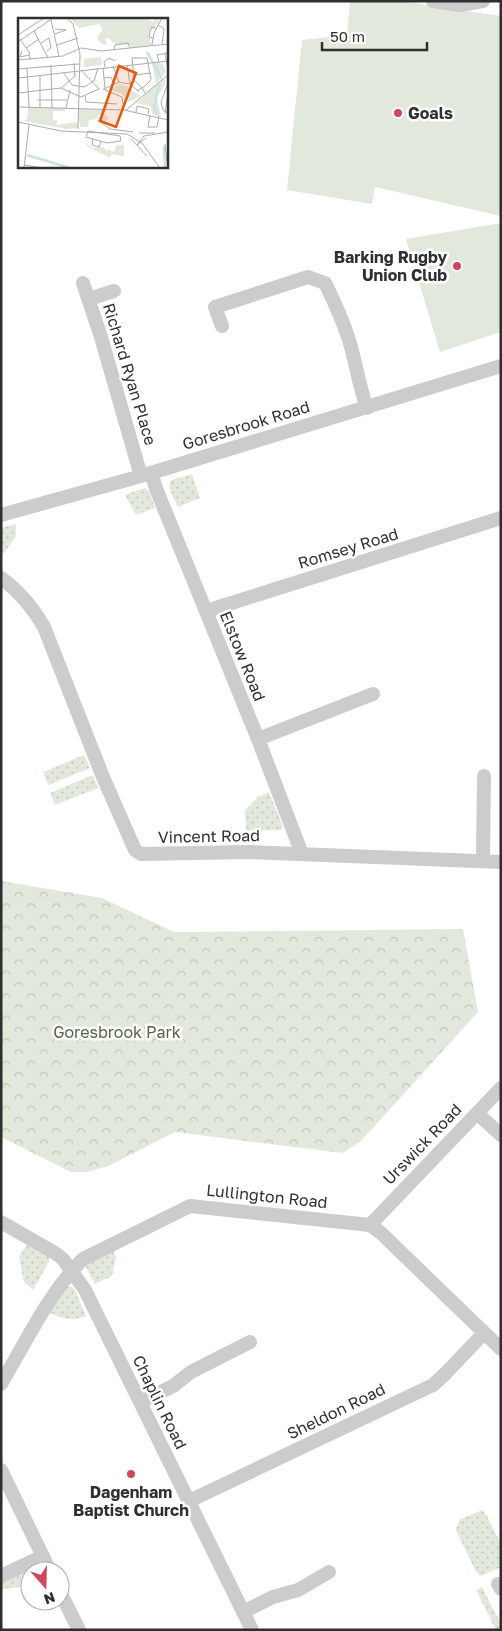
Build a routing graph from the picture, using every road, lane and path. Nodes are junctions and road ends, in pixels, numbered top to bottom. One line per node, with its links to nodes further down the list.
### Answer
1 (434, 1): 2 (street)
2 (483, 1)
3 (83, 283): 5 (street, Richard Ryan Place)
4 (114, 291): 5 (street)
5 (89, 299): 9 (street, Richard Ryan Place)
6 (222, 326): 8 (street)
7 (501, 366): 8 (street, Goresbrook Road)
8 (367, 408): 9 (street, Goresbrook Road)
9 (146, 474): 10 (street, Goresbrook Road); 13 (street, Elstow Road)
10 (1, 515)
11 (501, 518): 13 (street, Romsey Road)
12 (1, 578): 17 (street, Vincent Road)
13 (206, 611): 15 (street, Elstow Road)
14 (373, 694): 15 (street)
15 (258, 739): 17 (street, Elstow Road)
16 (484, 776): 18 (street)
17 (302, 854): 18 (street, Vincent Road)
18 (483, 861): 19 (street, Vincent Road)
19 (501, 862)
20 (501, 1088): 21 (street, Urswick Road)
21 (477, 1113): 22 (street); 24 (street, Urswick Road)
22 (501, 1135)
23 (1, 1222): 25 (street, Chaplin Road)
24 (370, 1225): 25 (street, Lullington Road); 26 (street)
25 (72, 1270): 29 (street, Lullington Road); 30 (street, Chaplin Road)
26 (484, 1333): 28 (street); 32 (street, Sheldon Road)
27 (250, 1342): 30 (street)
28 (501, 1349)
29 (1, 1384)
30 (141, 1402): 32 (street, Chaplin Road)
31 (1, 1470): 33 (street)
32 (190, 1501): 38 (street, Chaplin Road)
33 (43, 1556): 34 (street); 36 (street)
34 (45, 1561)
35 (330, 1572): 38 (street)
36 (1, 1576)
37 (69, 1611): 39 (street)
38 (244, 1612): 40 (street, Chaplin Road)
39 (78, 1630)
40 (252, 1630)

